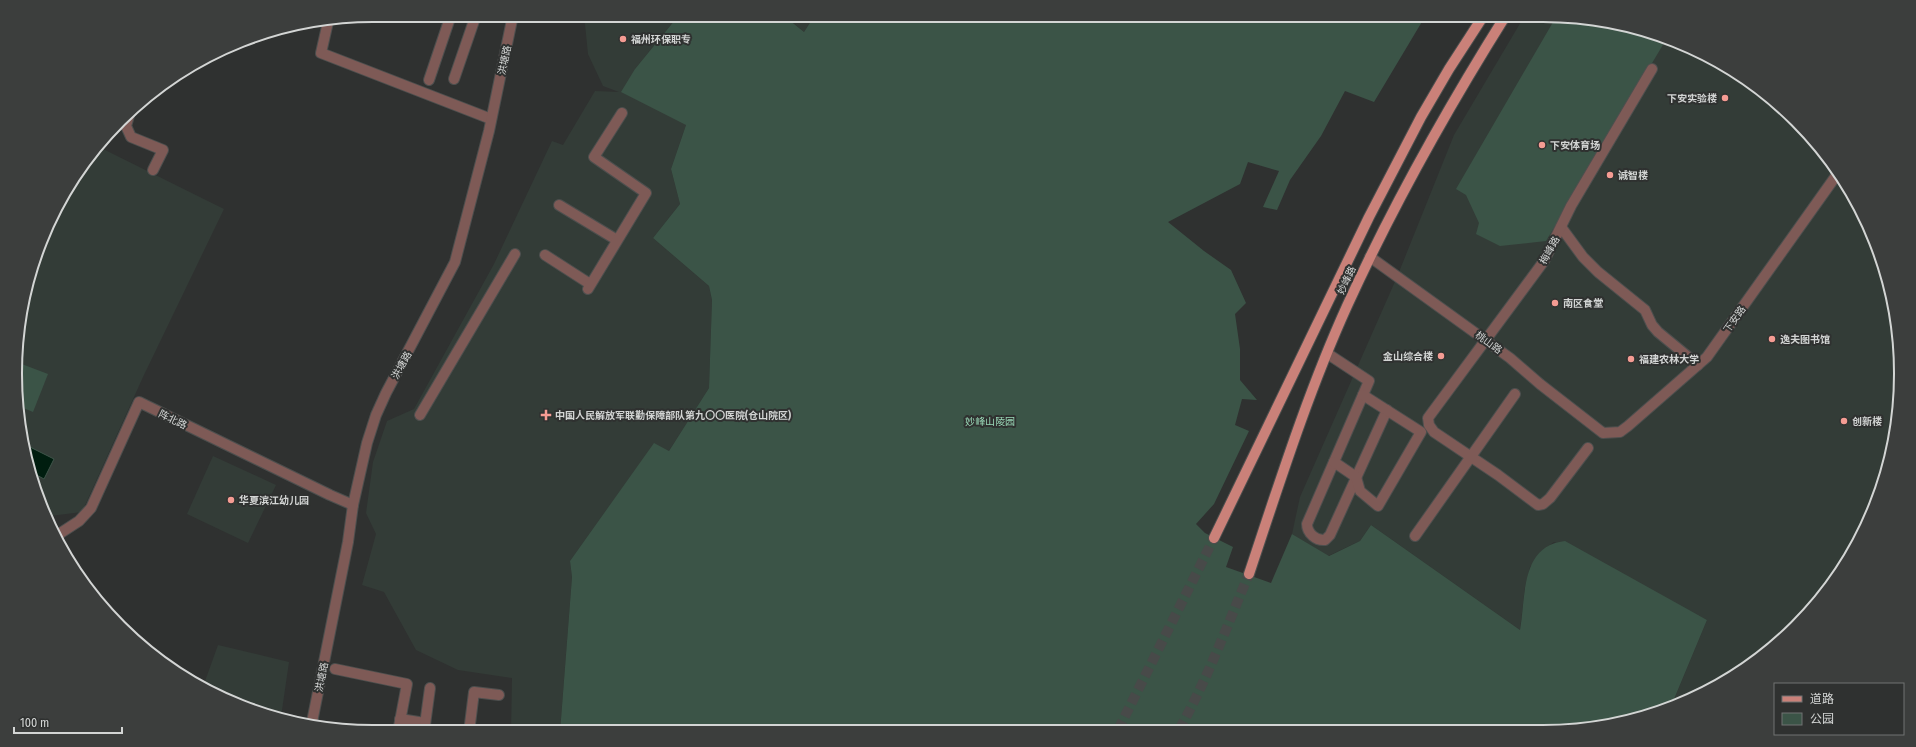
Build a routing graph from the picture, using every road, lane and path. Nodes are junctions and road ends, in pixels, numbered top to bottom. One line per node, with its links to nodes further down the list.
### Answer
1 (449, 22): 11 (street)
2 (474, 22): 10 (street)
3 (512, 22): 13 (street, 洪塘路)
4 (1479, 22): 38 (main road, 妙峰路)
5 (1502, 22): 8 (main road, 妙峰路)
6 (1503, 22): 8 (main road)
7 (327, 25): 13 (street)
8 (1500, 25): 22 (main road, 妙峰路)
9 (1652, 69): 18 (street, 梅峰路)
10 (454, 79)
11 (429, 80)
12 (622, 113): 19 (street)
13 (491, 119): 35 (street, 洪塘路)
14 (127, 123): 15 (street)
15 (153, 170)
16 (1834, 177): 25 (street, 下安路)
17 (559, 205): 19 (street)
18 (1561, 227): 23 (street, 梅峰路); 25 (street)
19 (617, 240): 21 (street)
20 (515, 254): 29 (street)
21 (545, 255)
22 (1370, 257): 23 (street, 桃山路); 24 (main road, 妙峰路)
23 (1485, 339): 30 (street, 桃山路); 32 (street, 梅峰路)
24 (1328, 354): 27 (street); 39 (main road, 妙峰路)
25 (1698, 365): 30 (street, 下安路)
26 (1515, 394): 32 (street)
27 (1363, 395): 28 (street); 33 (street)
28 (1387, 410): 34 (street); 34 (street)
29 (420, 416)
30 (1603, 433)
31 (1588, 448): 32 (street)
32 (1471, 457): 37 (street)
33 (1334, 462): 34 (street); 34 (street)
34 (1356, 477)
35 (353, 505): 36 (street, 阵北路); 43 (street, 洪塘路)
36 (60, 533)
37 (1415, 536)
38 (1214, 538)
39 (1249, 574)
40 (335, 669): 44 (street)
41 (430, 688): 47 (street)
42 (499, 695): 48 (street)
43 (313, 719)
44 (400, 719): 45 (street); 46 (street)
45 (399, 725)
46 (416, 725)
47 (424, 725)
48 (470, 725)

